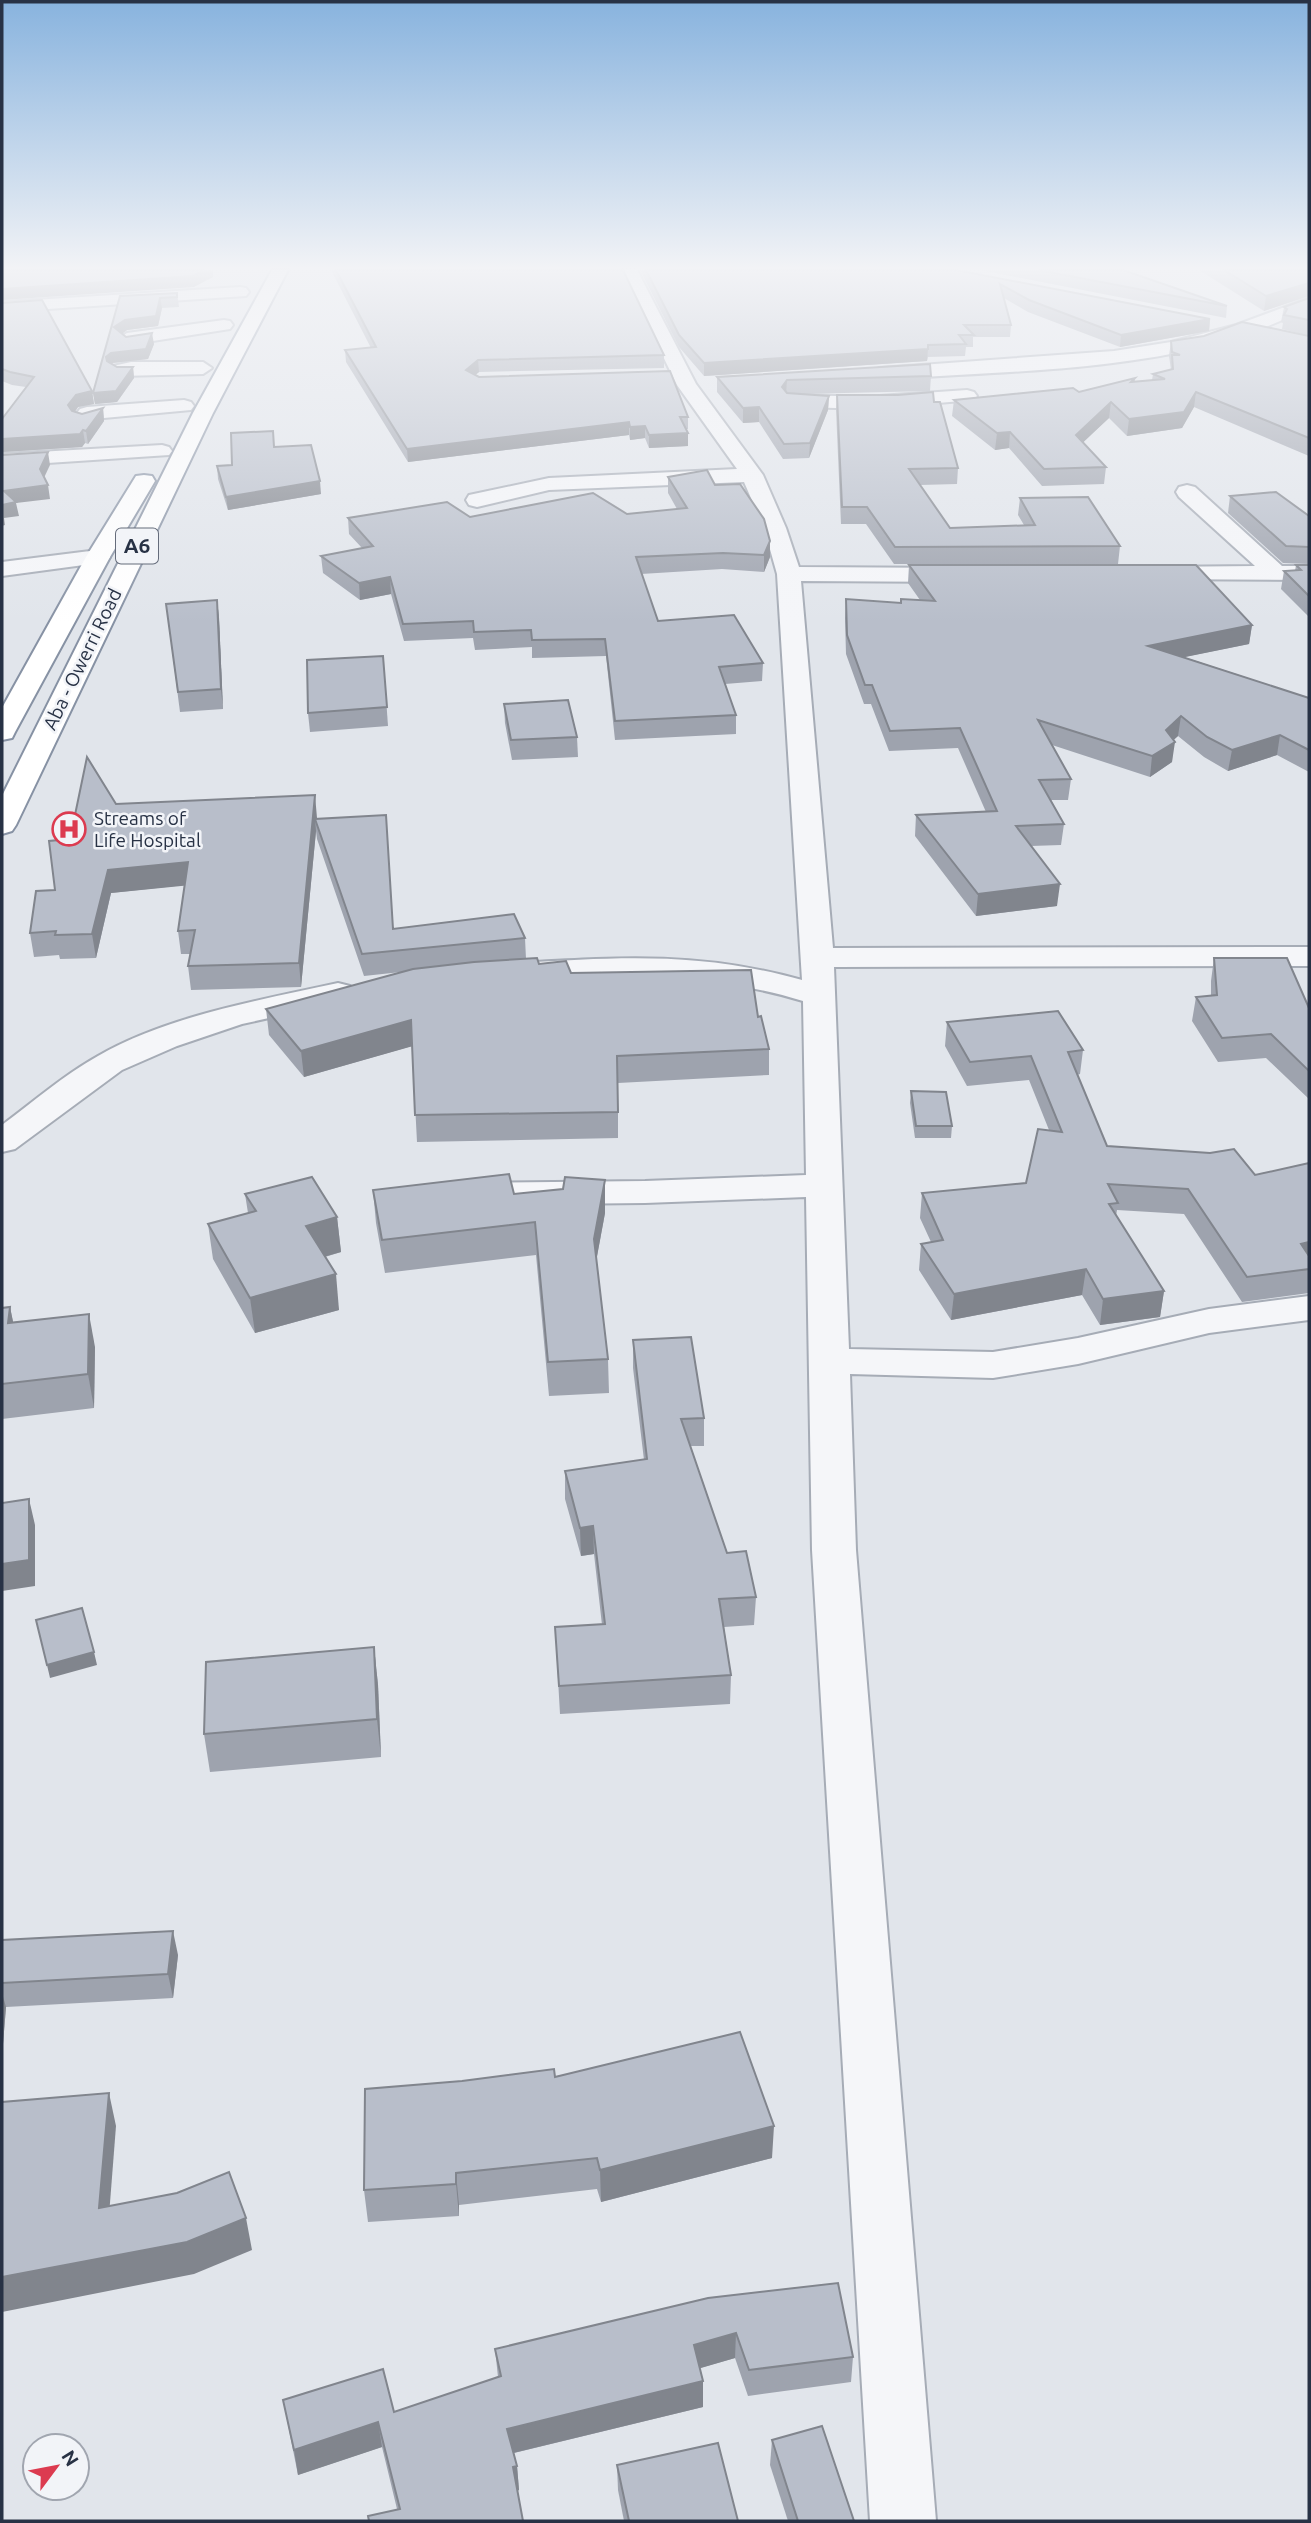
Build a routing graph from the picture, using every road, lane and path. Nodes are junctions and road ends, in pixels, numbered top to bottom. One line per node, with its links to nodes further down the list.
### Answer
1 (149, 388): 6 (street)
2 (193, 388): 9 (highway, Aba - Owerri Road / A6)
3 (217, 388): 23 (highway, Aba - Owerri Road / A6)
4 (694, 388): 12 (street)
5 (109, 392): 6 (street)
6 (145, 394): 9 (street)
7 (967, 396): 8 (street)
8 (750, 399)
9 (186, 401): 10 (highway, Aba - Owerri Road / A6); 10 (street)
10 (165, 446): 11 (street); 15 (highway, Aba - Owerri Road / A6)
11 (2, 460)
12 (752, 475): 14 (street); 19 (street)
13 (1187, 492): 17 (street)
14 (477, 500)
15 (98, 557): 16 (street); 22 (highway, Aba - Owerri Road / A6)
16 (2, 569)
17 (1276, 573): 18 (street); 20 (street)
18 (1309, 573)
19 (789, 574): 21 (street); 26 (street)
20 (1128, 574)
21 (979, 575)
22 (2, 732)
23 (2, 825)
24 (1309, 956): 26 (street)
25 (488, 974): 26 (street)
26 (818, 977): 29 (street)
27 (372, 987): 28 (street)
28 (2, 1141)
29 (823, 1185): 30 (street); 32 (street)
30 (429, 1194)
31 (1309, 1308): 32 (street)
32 (828, 1361): 33 (street)
33 (903, 2521)

